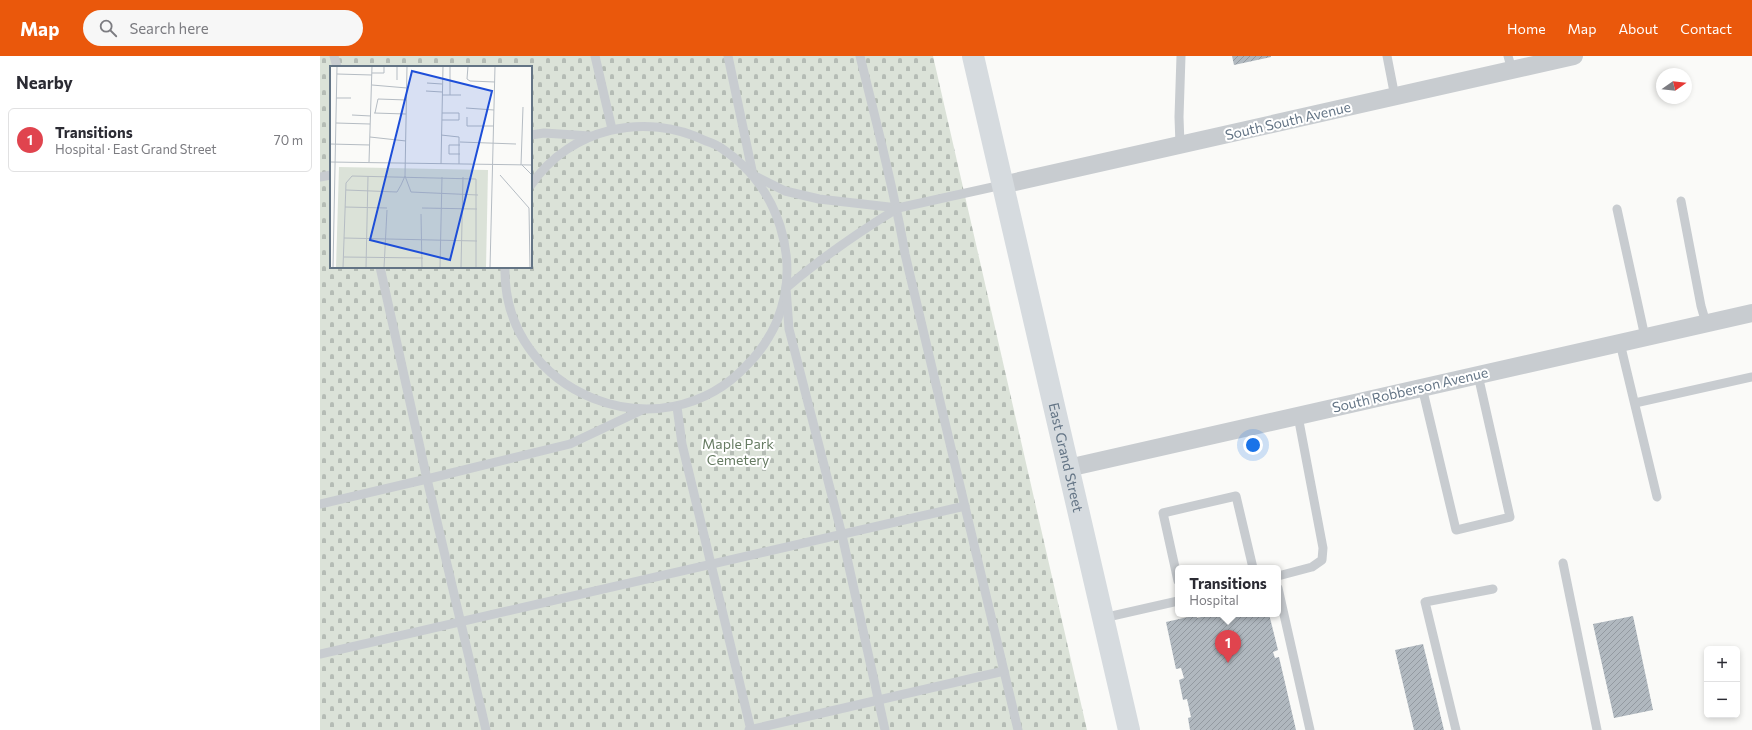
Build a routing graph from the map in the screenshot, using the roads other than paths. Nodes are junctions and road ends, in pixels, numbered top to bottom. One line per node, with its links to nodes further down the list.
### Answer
1 (334, 56): 10 (lane)
2 (595, 56): 12 (lane)
3 (728, 56): 17 (lane)
4 (860, 56): 22 (lane)
5 (973, 56): 20 (main road, East Grand Street)
6 (1181, 56): 15 (lane)
7 (1387, 56): 11 (lane)
8 (1574, 56): 9 (street, South South Avenue)
9 (1510, 63): 11 (street, South South Avenue)
10 (337, 66)
11 (1395, 97): 15 (street, South South Avenue)
12 (612, 129): 14 (lane); 17 (lane)
13 (532, 135): 14 (lane)
14 (591, 136): 19 (lane)
15 (1180, 145): 20 (street, South South Avenue)
16 (330, 175): 18 (lane)
17 (753, 175): 22 (lane); 26 (lane)
18 (320, 177)
19 (532, 184)
20 (1002, 185): 22 (lane); 38 (main road, East Grand Street)
21 (1681, 201): 28 (lane)
22 (898, 208): 26 (lane); 42 (lane)
23 (1617, 210): 29 (lane)
24 (380, 268): 39 (lane)
25 (505, 268): 36 (lane)
26 (786, 288): 35 (lane); 43 (lane)
27 (1752, 313): 28 (street, South Robberson Avenue)
28 (1706, 323): 29 (street, South Robberson Avenue)
29 (1645, 337): 30 (street, South Robberson Avenue)
30 (1620, 343): 31 (street, South Robberson Avenue); 34 (lane)
31 (1478, 375): 33 (street, South Robberson Avenue); 33 (lane)
32 (1752, 377): 34 (lane)
33 (1422, 388): 37 (street, South Robberson Avenue)
34 (1635, 403): 40 (lane)
35 (677, 407): 36 (lane); 45 (lane)
36 (642, 410): 39 (lane)
37 (1298, 416): 38 (street, South Robberson Avenue); 48 (lane)
38 (1068, 468): 52 (main road, East Grand Street)
39 (427, 480): 41 (lane); 53 (lane)
40 (1657, 497)
41 (320, 504)
42 (965, 506): 43 (lane); 55 (lane)
43 (842, 535): 45 (lane); 56 (lane)
44 (1563, 563): 64 (lane)
45 (711, 564): 53 (lane); 58 (lane)
46 (1252, 565): 47 (lane)
47 (1175, 567)
48 (1281, 575)
49 (1493, 589): 63 (lane)
50 (1281, 601): 62 (lane)
51 (1175, 602): 52 (lane)
52 (1103, 618): 61 (main road, East Grand Street)
53 (461, 623): 54 (lane); 57 (lane)
54 (320, 654)
55 (1004, 671): 56 (lane); 60 (lane)
56 (879, 700): 58 (lane); 59 (lane)
57 (486, 730)
58 (750, 730)
59 (885, 730)
60 (1018, 730)
61 (1129, 730)
62 (1310, 730)
63 (1456, 730)
64 (1597, 730)

